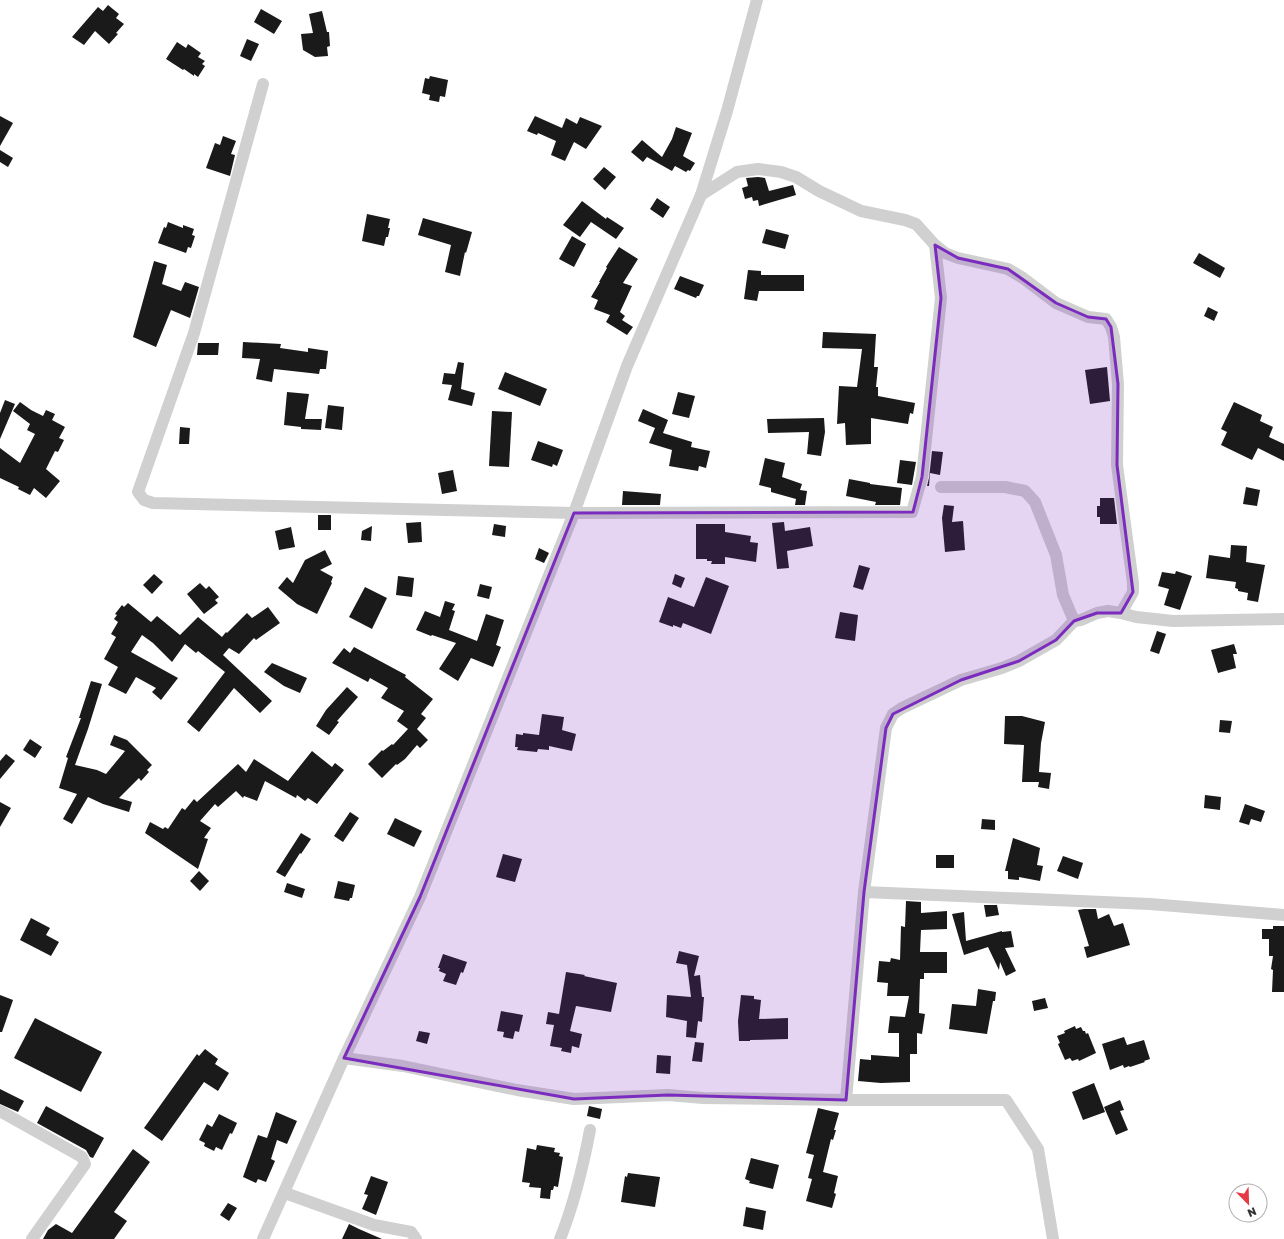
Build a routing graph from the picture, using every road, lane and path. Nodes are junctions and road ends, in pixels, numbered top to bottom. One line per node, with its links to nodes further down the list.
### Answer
1 (757, 0): 3 (street)
2 (263, 84): 6 (street)
3 (701, 194): 4 (street); 6 (street)
4 (934, 245): 6 (street); 7 (street)
5 (941, 487): 9 (street)
6 (574, 513): 12 (street)
7 (1121, 613): 8 (street); 9 (street)
8 (1284, 619)
9 (1074, 621): 10 (street)
10 (864, 892): 11 (street); 13 (street)
11 (1284, 916)
12 (344, 1058): 13 (street); 16 (street)
13 (846, 1100): 21 (street)
14 (0, 1111): 17 (street)
15 (590, 1130): 20 (street)
16 (285, 1193): 18 (street); 19 (street)
17 (32, 1239)
18 (264, 1239)
19 (416, 1239)
20 (560, 1239)
21 (1053, 1239)

